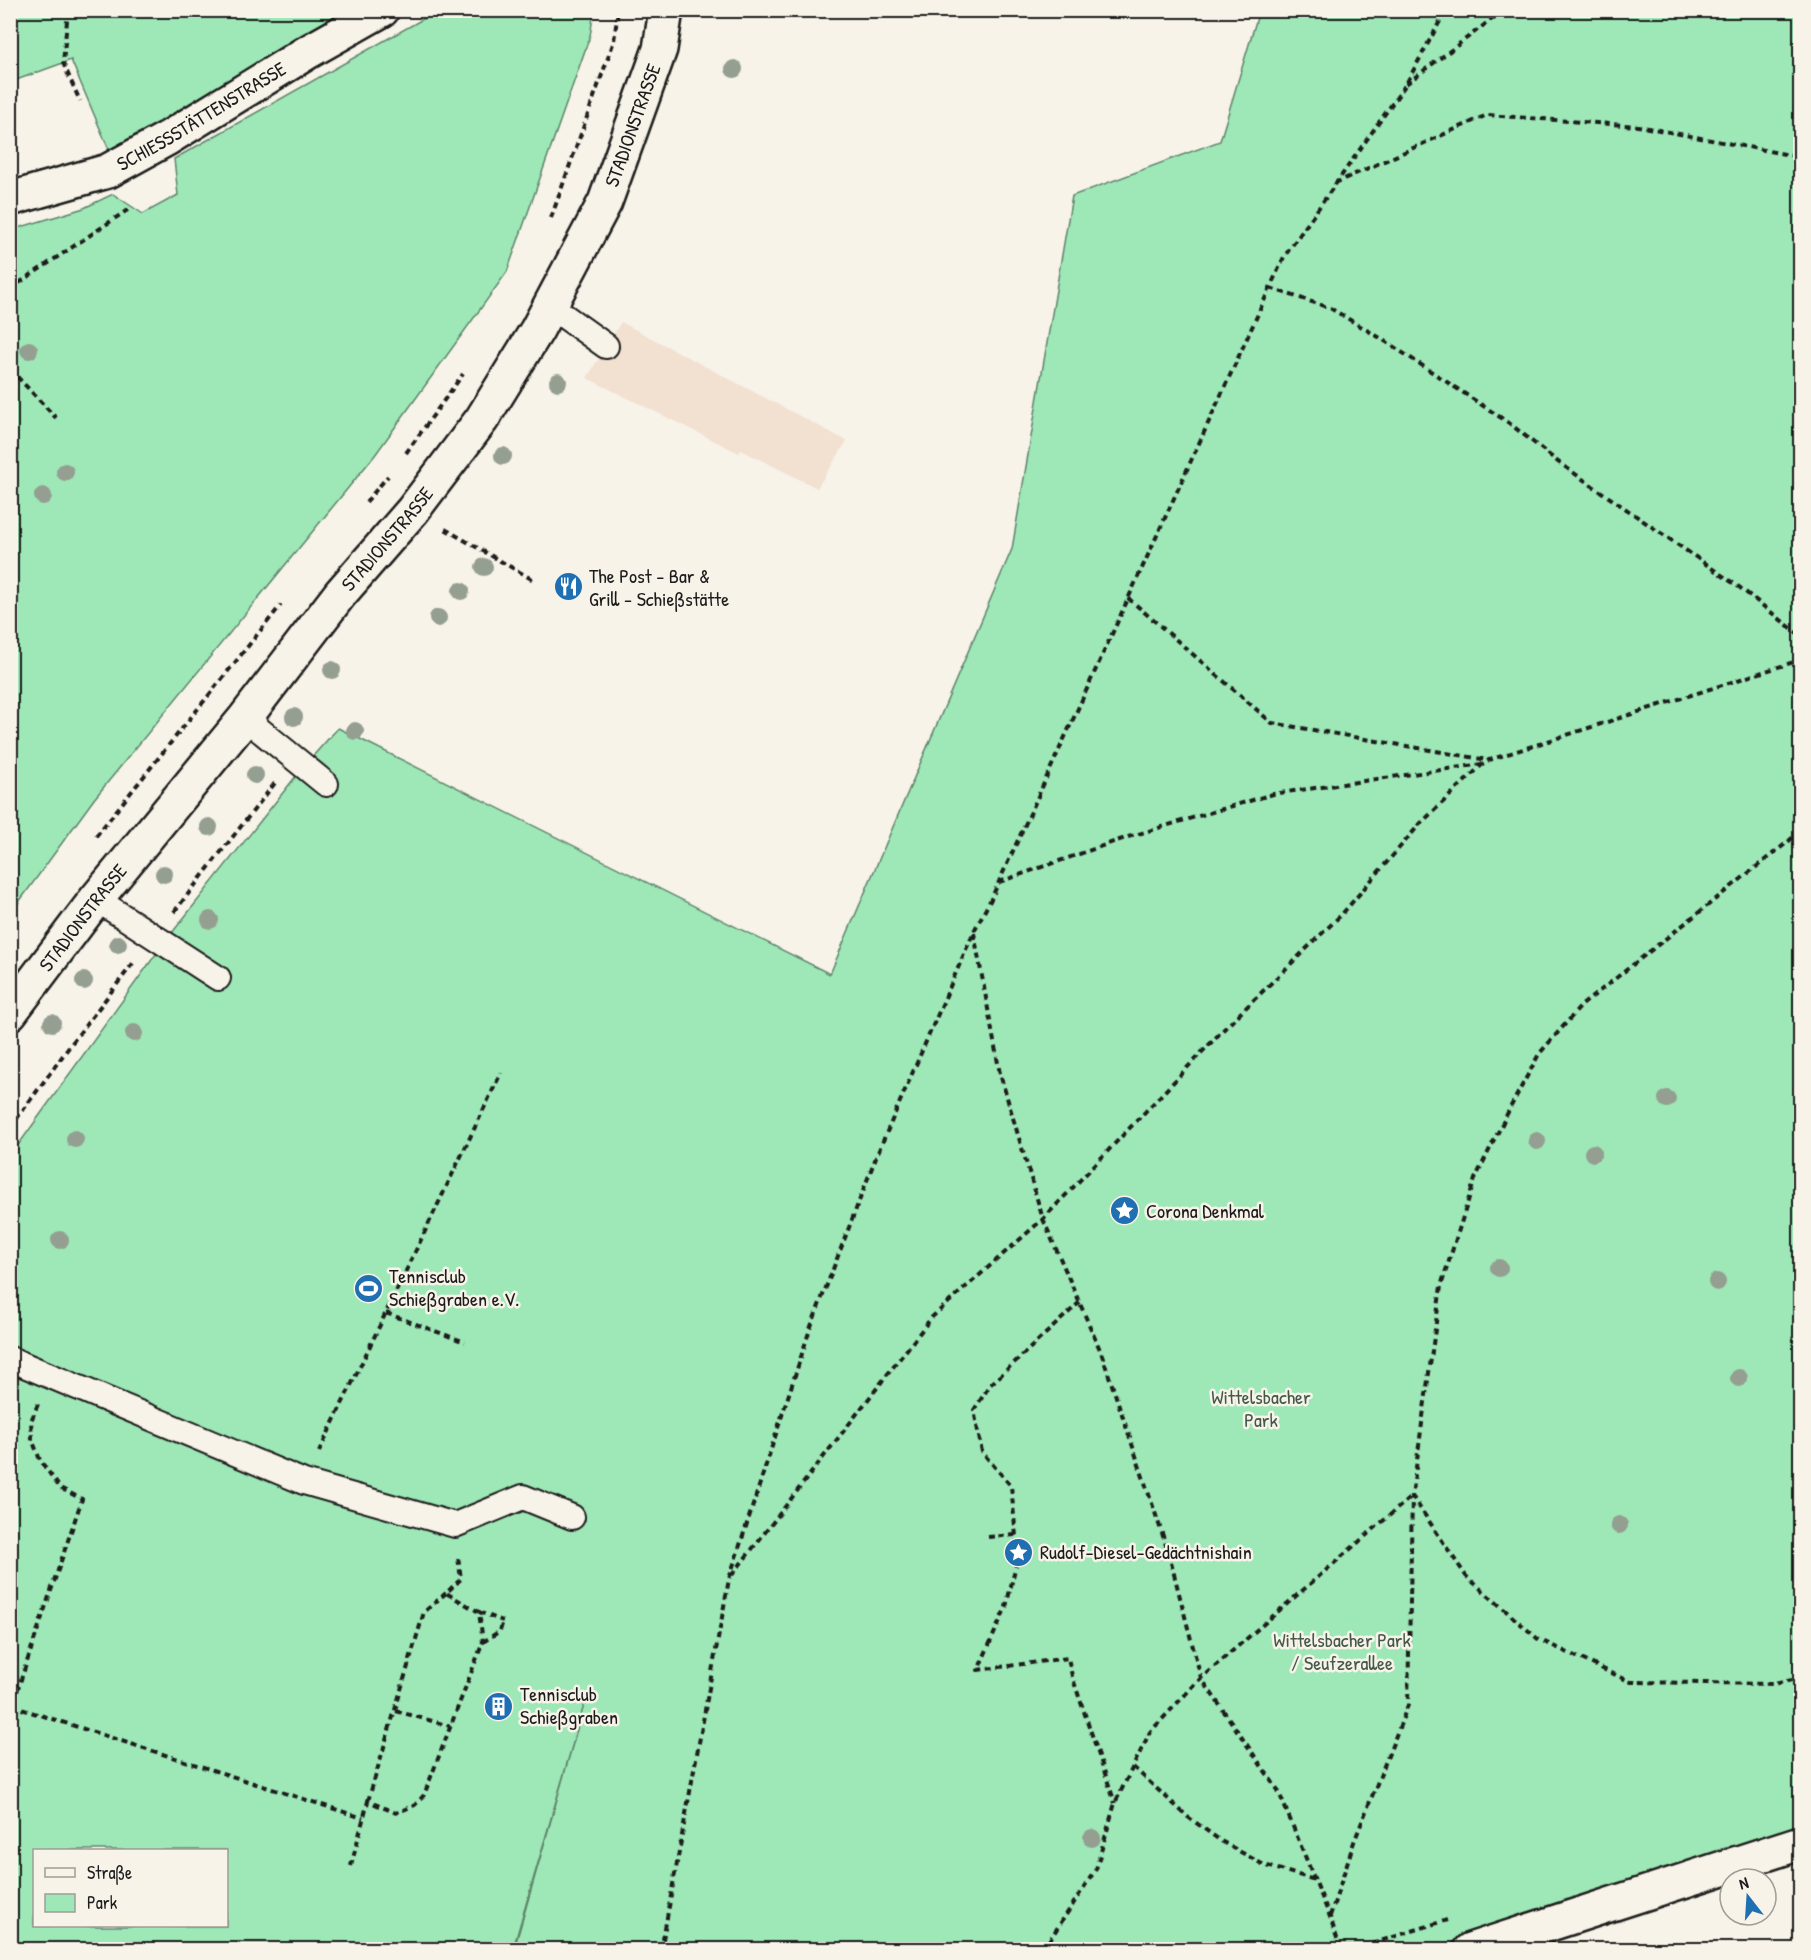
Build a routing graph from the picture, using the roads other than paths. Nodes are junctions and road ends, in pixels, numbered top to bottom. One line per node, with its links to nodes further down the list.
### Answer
1 (382, 10): 3 (street, SCHIESSSTÄTTENSTRASSE)
2 (666, 10): 4 (street, STADIONSTRASSE)
3 (10, 199)
4 (550, 306): 5 (lane); 6 (street, STADIONSTRASSE)
5 (606, 346)
6 (244, 718): 7 (lane); 8 (street, STADIONSTRASSE)
7 (326, 784)
8 (96, 899): 9 (lane); 10 (street, STADIONSTRASSE)
9 (218, 978)
10 (10, 1013)
11 (10, 1359): 12 (lane)
12 (572, 1517)
13 (1800, 1843): 14 (street)
14 (1470, 1950)

